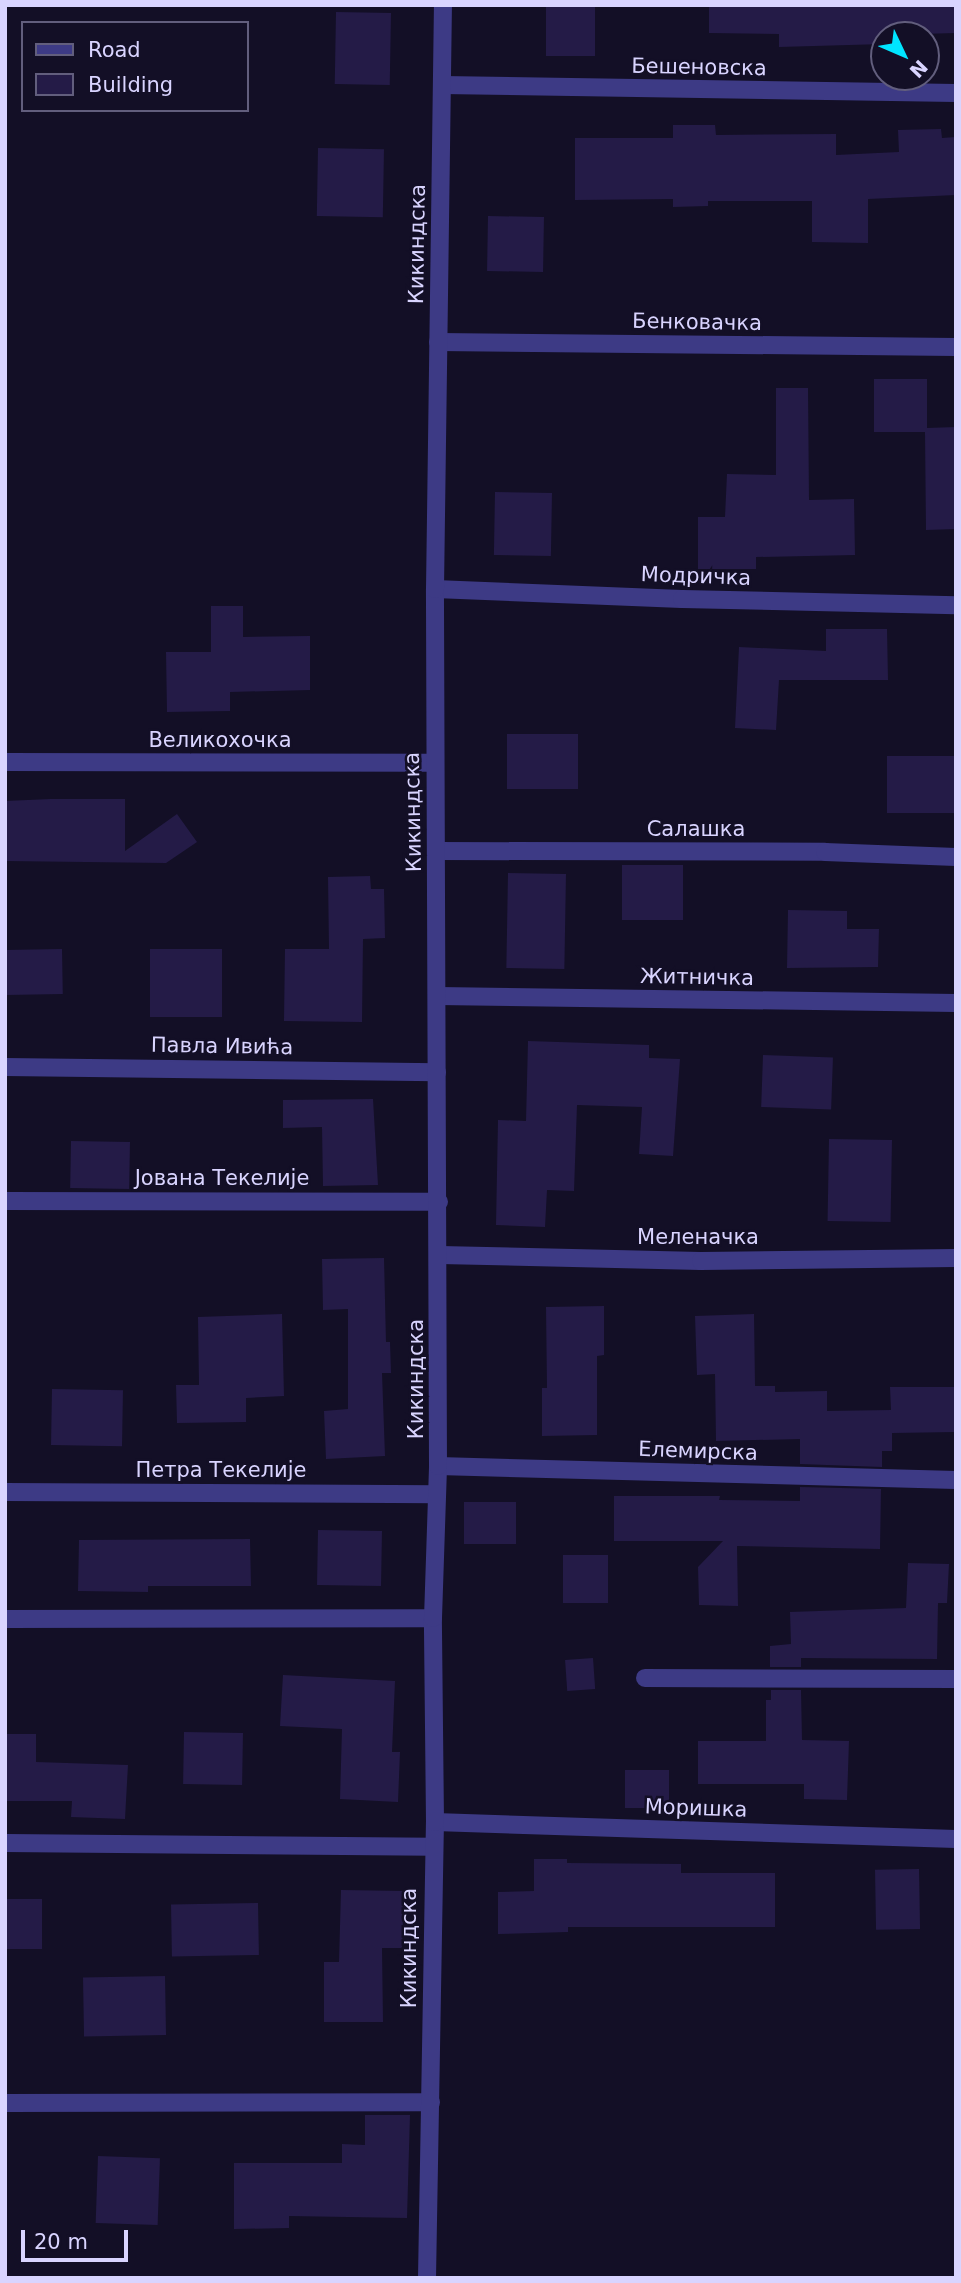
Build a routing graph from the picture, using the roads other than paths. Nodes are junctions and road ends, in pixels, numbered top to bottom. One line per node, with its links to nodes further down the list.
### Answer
1 (443, 5): 2 (street, Кикиндска)
2 (442, 85): 3 (street, Бешеновска); 4 (street, Кикиндска)
3 (956, 93)
4 (438, 342): 5 (street, Бенковачка); 6 (street, Кикиндска)
5 (956, 347)
6 (435, 589): 7 (street, Модричка); 9 (street, Кикиндска)
7 (956, 605)
8 (5, 762): 9 (street, Великохочка)
9 (435, 763): 10 (street, Кикиндска)
10 (437, 851): 11 (street, Салашка); 12 (street, Кикиндска)
11 (956, 857)
12 (438, 996): 13 (street, Житничка); 15 (street, Кикиндска)
13 (956, 1003)
14 (5, 1067): 15 (street, Павла Ивића)
15 (437, 1072): 17 (street, Кикиндска)
16 (5, 1200): 17 (street, Јована Текелије)
17 (439, 1202): 18 (street, Кикиндска)
18 (440, 1255): 19 (street, Меленачка); 20 (street, Кикиндска)
19 (956, 1258)
20 (438, 1466): 21 (street, Елемирска); 23 (street, Кикиндска)
21 (956, 1480)
22 (5, 1492): 23 (street, Петра Текелије)
23 (438, 1493): 24 (street, Кикиндска)
24 (433, 1618): 25 (street); 28 (street, Кикиндска)
25 (5, 1619)
26 (645, 1678): 27 (street)
27 (956, 1679)
28 (435, 1822): 29 (street, Моришка); 31 (street, Кикиндска)
29 (956, 1839)
30 (5, 1843): 31 (street)
31 (432, 1847): 32 (street, Кикиндска)
32 (431, 2102): 33 (street); 34 (street, Кикиндска)
33 (5, 2104)
34 (427, 2278)

